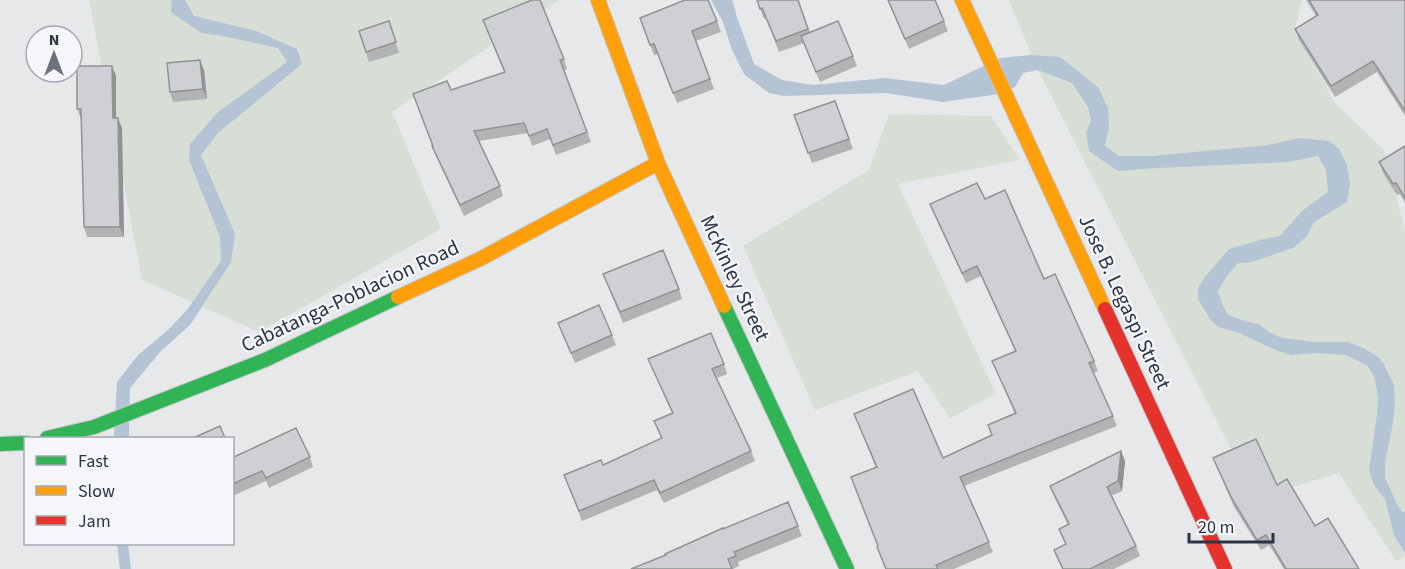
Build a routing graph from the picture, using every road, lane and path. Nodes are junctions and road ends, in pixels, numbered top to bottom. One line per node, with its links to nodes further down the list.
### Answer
1 (598, 0): 3 (street, McKinley Street)
2 (962, 0): 8 (street, Jose B. Legaspi Street)
3 (658, 163): 4 (street, Cabatanga-Poblacion Road); 7 (street, McKinley Street)
4 (51, 437)
5 (24, 443): 6 (street)
6 (0, 444)
7 (847, 569)
8 (1225, 569)

